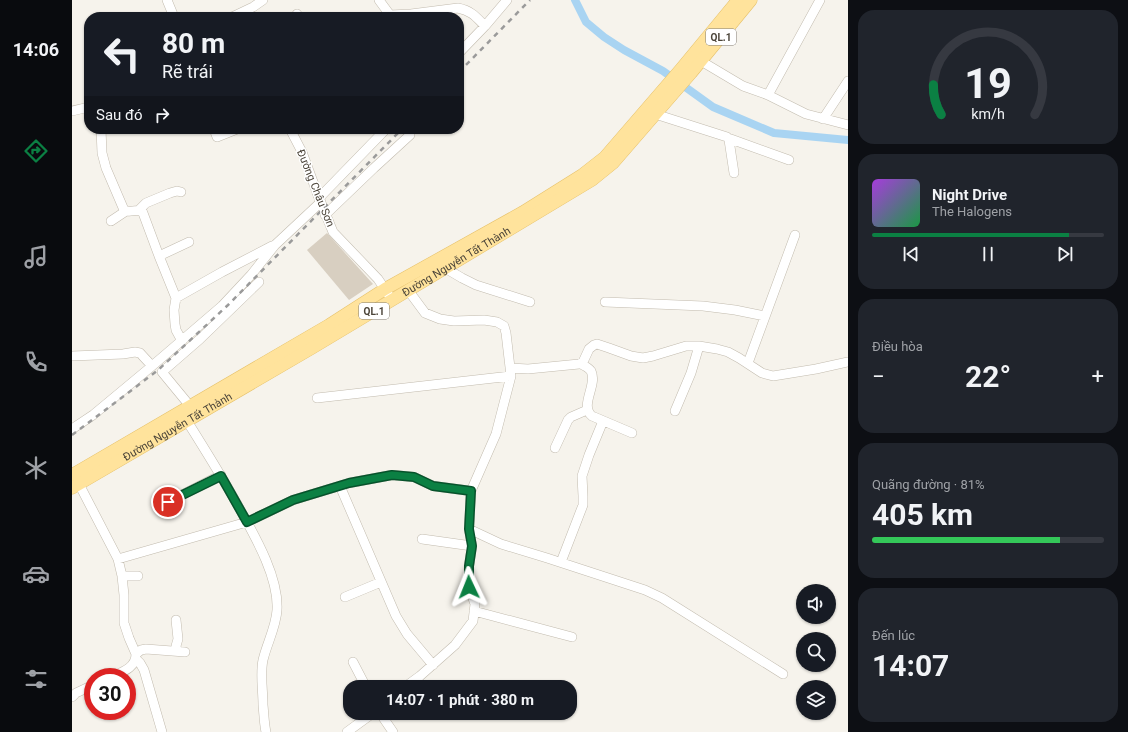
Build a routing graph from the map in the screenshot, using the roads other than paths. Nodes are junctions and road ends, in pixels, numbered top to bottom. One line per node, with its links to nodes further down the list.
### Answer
1 (167, 0): 9 (street)
2 (263, 0): 10 (street)
3 (379, 0): 11 (street)
4 (507, 0): 13 (street)
5 (738, 0): 16 (main road, Đường Nguyễn Tất Thành / QL.1)
6 (750, 0): 15 (main road, Đường Nguyễn Tất Thành / QL.1)
7 (820, 0): 18 (street)
8 (457, 4): 12 (street); 13 (street)
9 (172, 12)
10 (242, 12)
11 (386, 12)
12 (420, 12)
13 (485, 26): 14 (street)
14 (464, 48)
15 (701, 61): 16 (main road, Đường Nguyễn Tất Thành / QL.1); 18 (street)
16 (686, 71): 20 (main road, Đường Nguyễn Tất Thành / QL.1)
17 (848, 81): 22 (street)
18 (768, 96): 22 (street)
19 (84, 108): 21 (street)
20 (654, 110): 30 (street); 43 (main road, Đường Nguyễn Tất Thành / QL.1); 45 (main road, Đường Nguyễn Tất Thành / QL.1)
21 (72, 111)
22 (823, 119): 23 (street)
23 (848, 125)
24 (101, 134): 36 (street)
25 (216, 134): 26 (street)
26 (224, 134)
27 (293, 134): 34 (street, Đường Châu Sơn)
28 (381, 134): 34 (street)
29 (410, 135): 37 (street)
30 (728, 138): 31 (street); 32 (street)
31 (789, 160)
32 (734, 173)
33 (181, 192): 35 (street)
34 (320, 200): 37 (street, Đường Châu Sơn); 41 (street)
35 (139, 210): 36 (street); 42 (street)
36 (126, 211): 38 (street)
37 (325, 214): 45 (street, Đường Châu Sơn)
38 (111, 221)
39 (795, 235): 51 (street)
40 (189, 242): 42 (street)
41 (275, 245): 47 (street); 52 (street)
42 (159, 256): 47 (street)
43 (444, 268): 46 (main road, Đường Nguyễn Tất Thành / QL.1); 49 (street)
44 (259, 282): 61 (street)
45 (385, 289): 48 (street, Đường Châu Sơn); 61 (main road, Đường Nguyễn Tất Thành / QL.1)
46 (408, 290): 48 (main road, Đường Nguyễn Tất Thành / QL.1); 59 (street)
47 (176, 298): 52 (street)
48 (392, 300): 64 (main road, Đường Nguyễn Tất Thành / QL.1)
49 (530, 302)
50 (606, 302): 51 (street)
51 (765, 316): 56 (street)
52 (182, 341): 58 (street)
53 (699, 346): 56 (street); 57 (street); 63 (street)
54 (72, 356): 58 (street)
55 (848, 362): 56 (street)
56 (748, 363)
57 (581, 364): 59 (street); 62 (street)
58 (152, 366): 66 (street)
59 (511, 372): 60 (street); 72 (street)
60 (317, 398)
61 (190, 406): 70 (main road, Đường Nguyễn Tất Thành / QL.1)
62 (587, 410): 65 (street); 68 (street)
63 (675, 411)
64 (187, 421): 69 (street); 70 (main road, Đường Nguyễn Tất Thành / QL.1)
65 (603, 421): 67 (street); 78 (street)
66 (72, 429)
67 (632, 433)
68 (555, 448)
69 (221, 476): 73 (street); 74 (street)
70 (74, 482): 79 (street)
71 (340, 486): 72 (street); 74 (street); 82 (street)
72 (471, 491): 75 (street)
73 (168, 502)
74 (247, 522): 79 (street); 99 (street)
75 (469, 529): 77 (street); 78 (street)
76 (422, 538): 77 (street)
77 (472, 546): 84 (street)
78 (562, 558): 91 (street)
79 (118, 559): 80 (street)
80 (122, 576): 81 (street); 87 (street)
81 (138, 576)
82 (380, 582): 83 (street); 89 (street)
83 (345, 597)
84 (474, 611): 86 (street); 89 (street)
85 (176, 620): 87 (street)
86 (572, 637)
87 (136, 656): 90 (street); 98 (street)
88 (353, 662): 92 (street)
89 (433, 665): 93 (street)
90 (128, 668)
91 (784, 674)
92 (362, 680)
93 (415, 680)
94 (84, 689): 95 (street)
95 (72, 697)
96 (363, 720): 100 (street)
97 (385, 720): 101 (street)
98 (162, 732)
99 (266, 732)
100 (347, 732)
101 (393, 732)

